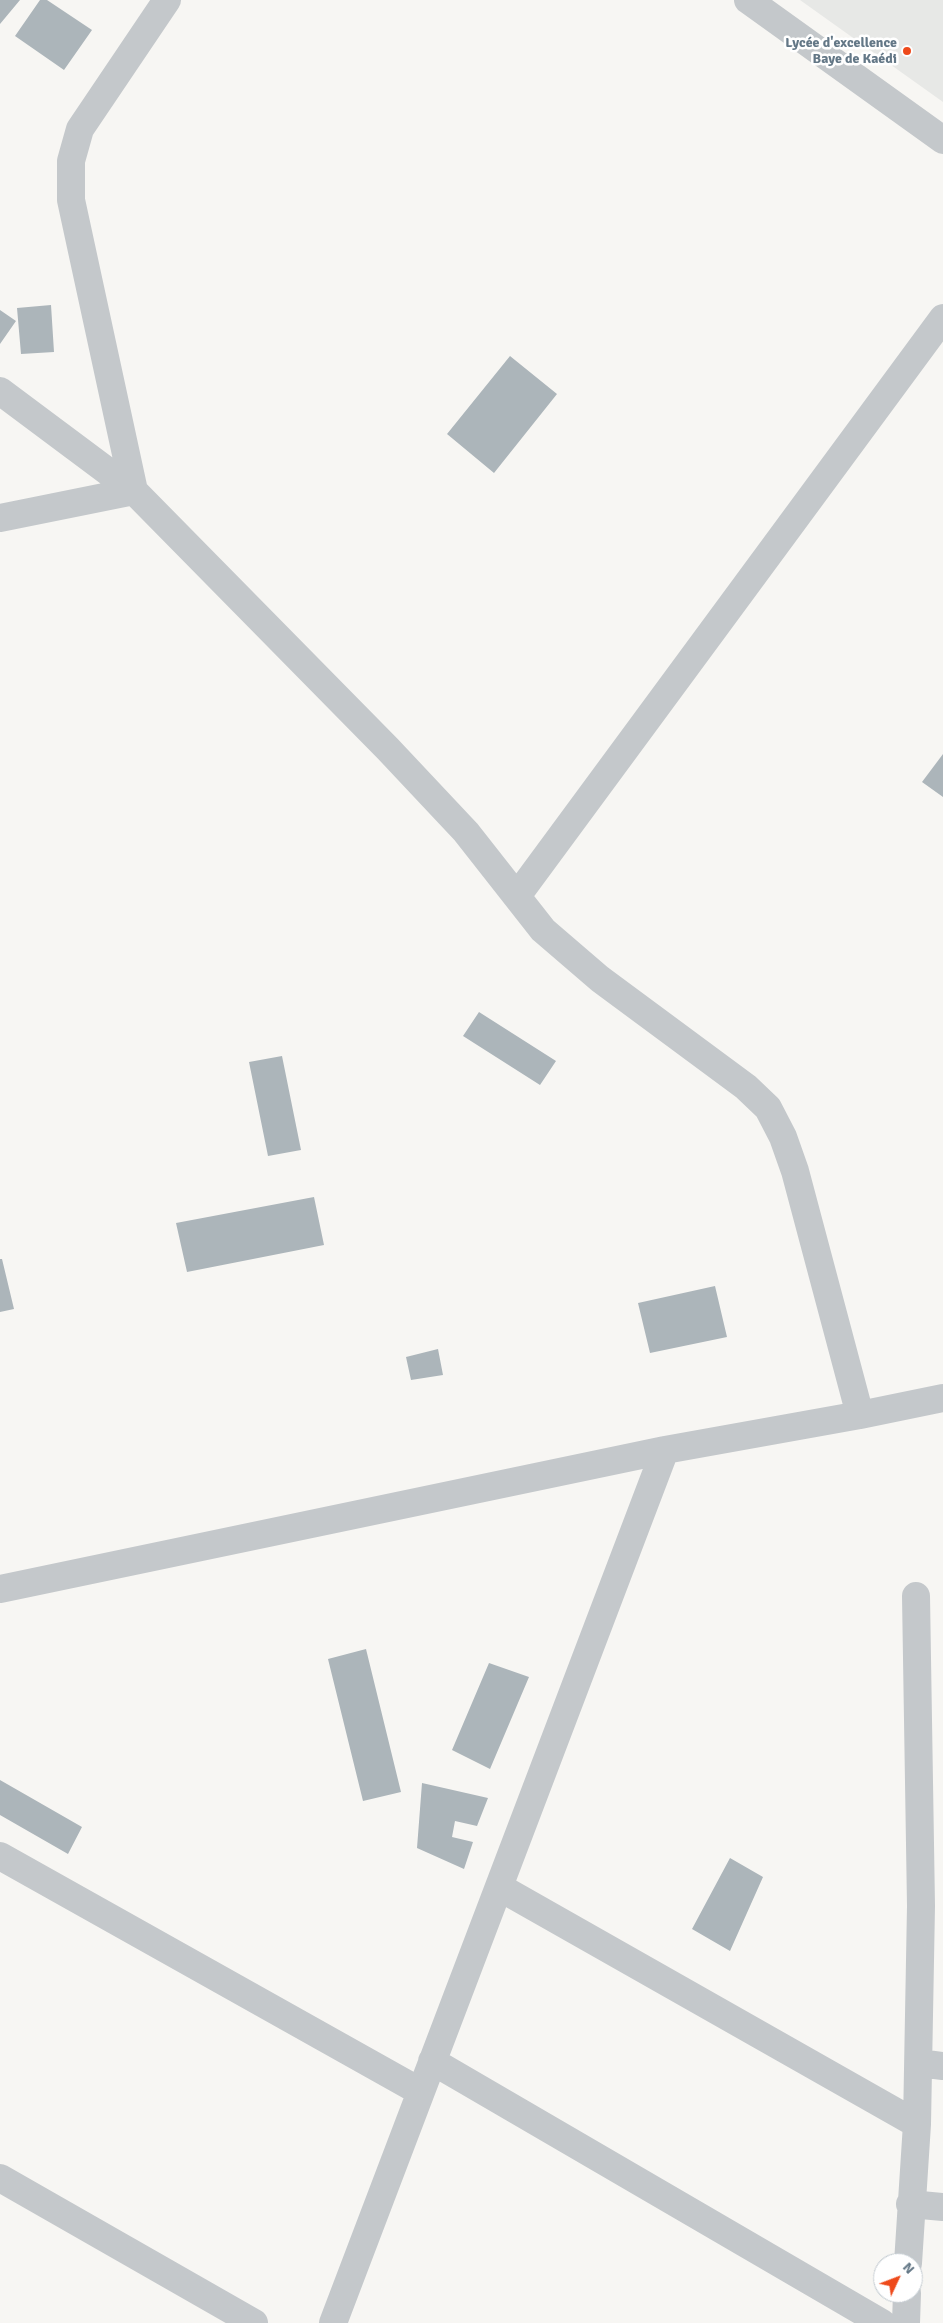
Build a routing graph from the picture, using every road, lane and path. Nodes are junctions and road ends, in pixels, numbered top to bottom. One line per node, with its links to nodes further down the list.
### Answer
1 (167, 0): 6 (street)
2 (748, 0): 3 (street)
3 (943, 140)
4 (943, 318): 8 (street)
5 (0, 390): 6 (street)
6 (134, 491): 7 (street); 8 (street)
7 (0, 518)
8 (516, 896): 10 (street)
9 (943, 1398): 10 (street)
10 (860, 1415): 11 (street)
11 (665, 1450): 12 (street); 15 (street)
12 (0, 1589)
13 (916, 1596): 16 (street)
14 (0, 1856): 19 (street)
15 (499, 1887): 17 (street); 20 (street)
16 (932, 1908): 18 (street)
17 (432, 2061): 19 (street); 28 (street)
18 (931, 2065): 20 (street)
19 (420, 2092): 27 (street)
20 (917, 2124): 22 (street)
21 (0, 2178): 26 (street)
22 (910, 2204): 23 (street); 24 (street)
23 (943, 2207)
24 (908, 2253)
25 (907, 2303): 29 (street)
26 (254, 2323)
27 (333, 2323)
28 (882, 2323)
29 (906, 2323)

